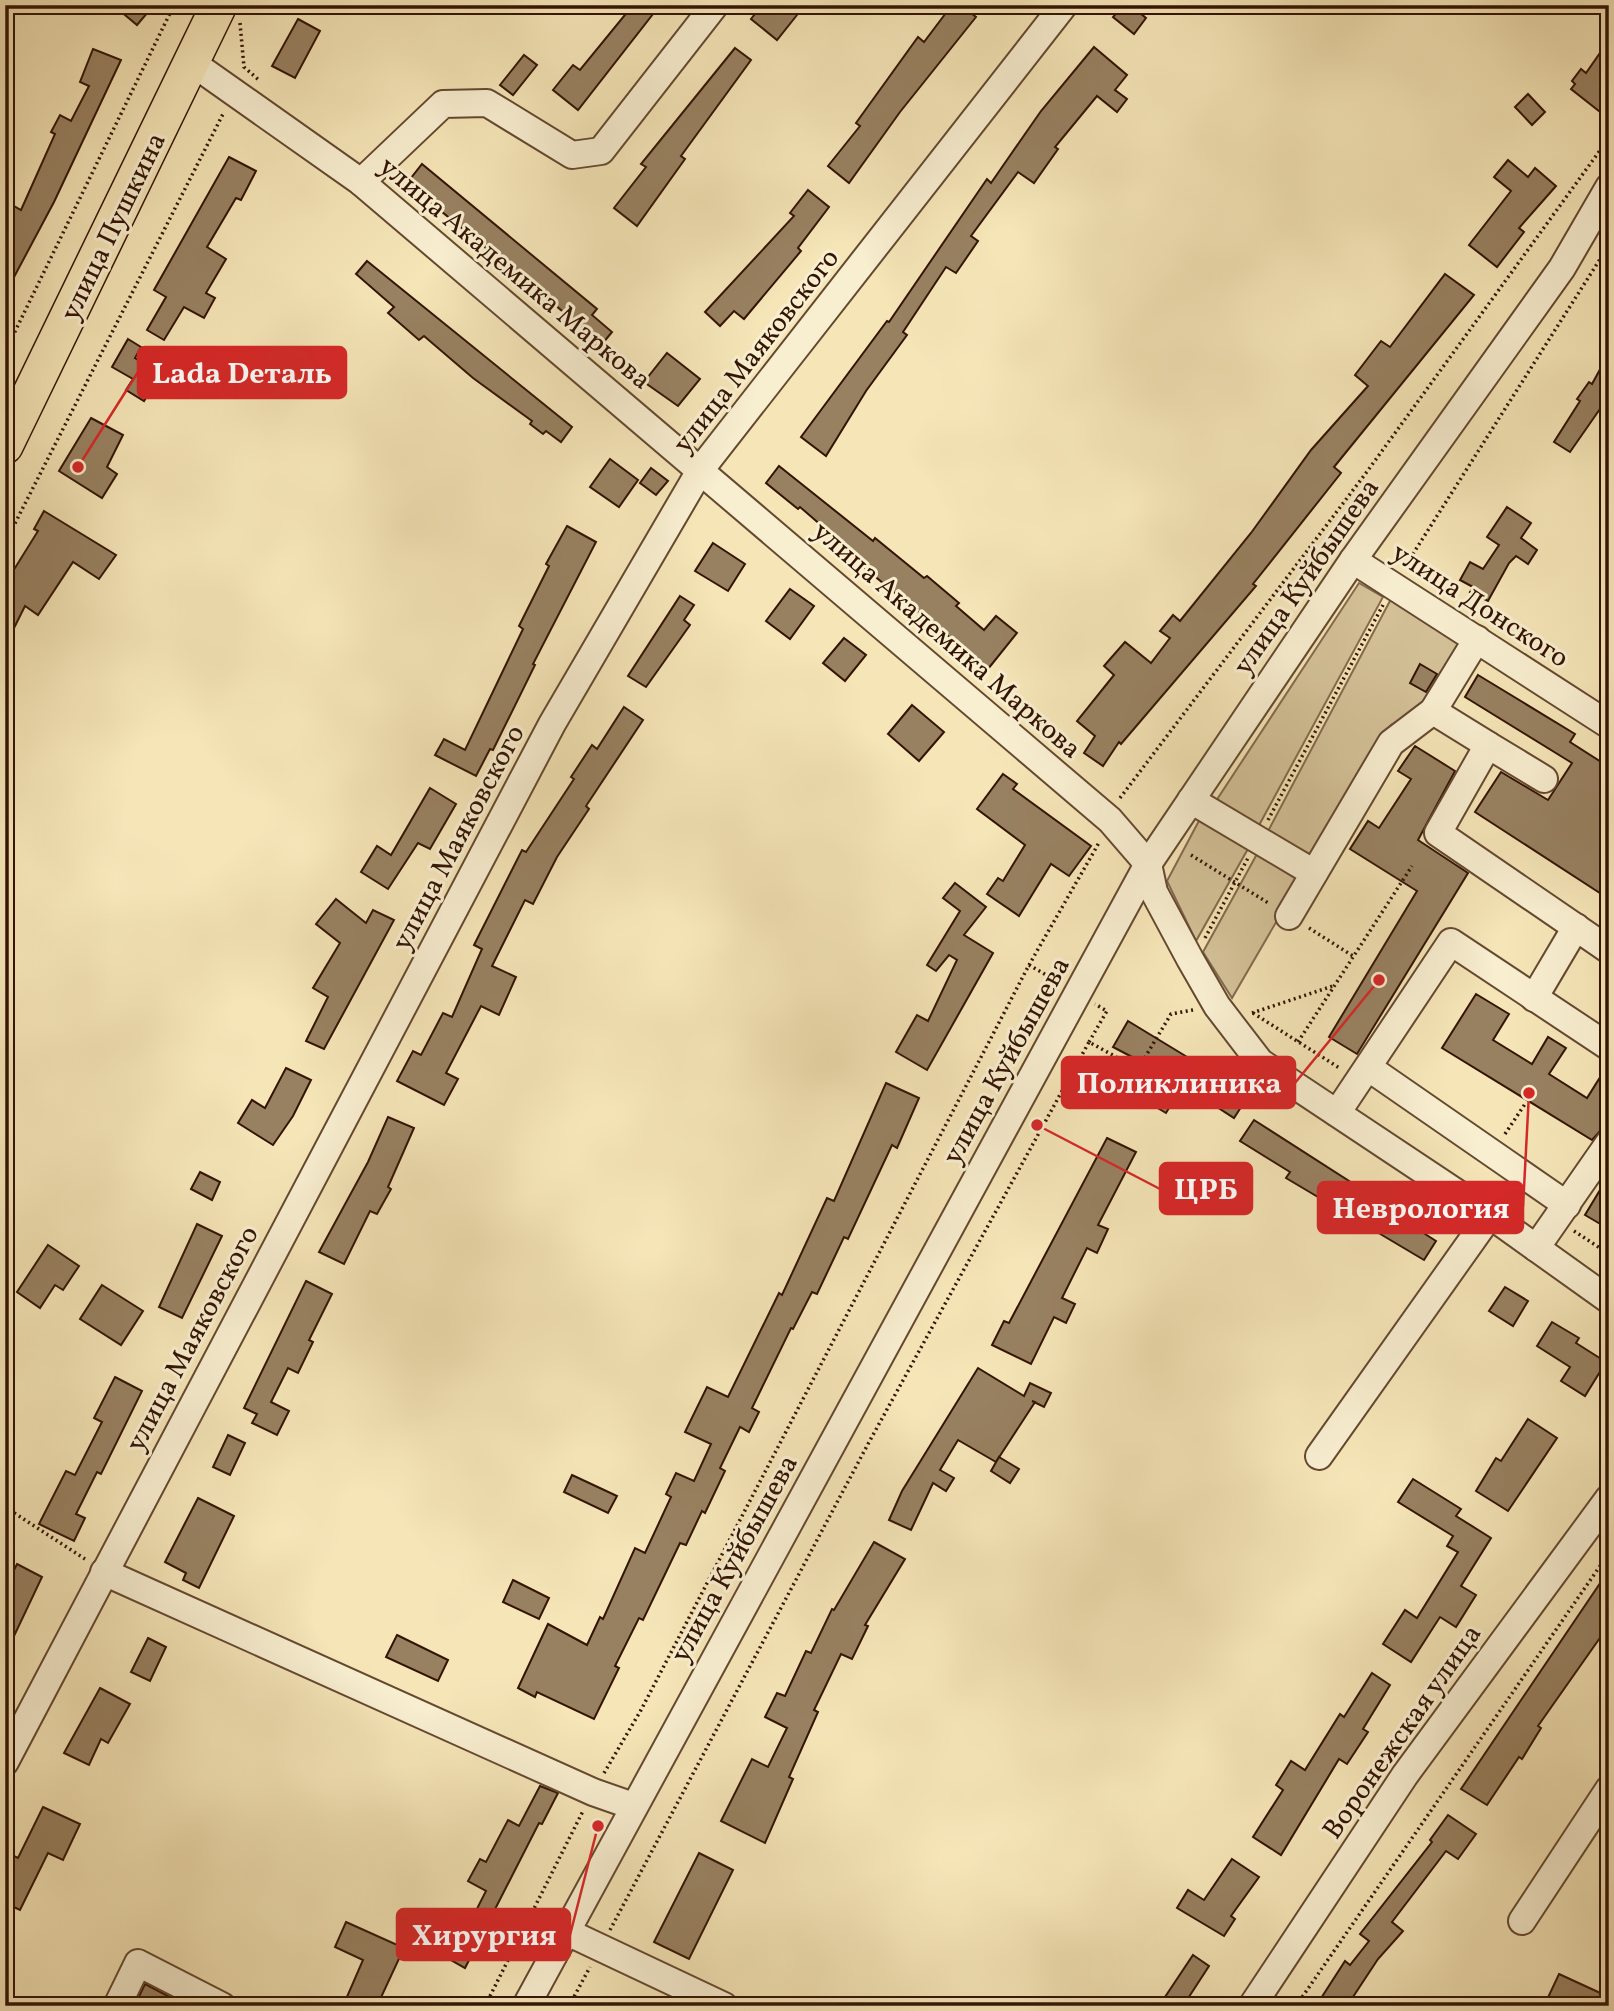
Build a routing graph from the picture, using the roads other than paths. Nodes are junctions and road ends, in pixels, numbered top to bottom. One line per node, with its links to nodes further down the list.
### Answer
1 (219, 5): 4 (main road, улица Пушкина)
2 (715, 5): 5 (street)
3 (1063, 5): 8 (street, улица Маяковского)
4 (191, 62): 5 (street, улица Академика Маркова); 7 (main road, улица Пушкина)
5 (361, 182): 8 (street, улица Академика Маркова)
6 (1609, 187): 9 (street, улица Куйбышева)
7 (5, 446)
8 (701, 469): 16 (street, улица Академика Маркова); 32 (street, улица Маяковского)
9 (1353, 560): 10 (street, улица Донского); 15 (street, улица Куйбышева)
10 (1477, 639): 11 (street); 12 (street, улица Донского)
11 (1433, 711): 13 (street); 17 (street)
12 (1609, 724)
13 (1488, 745): 14 (street); 19 (street)
14 (1544, 779)
15 (1191, 800): 16 (street, улица Куйбышева); 17 (street)
16 (1148, 864): 24 (street, улица Академика Маркова); 35 (street, улица Куйбышева)
17 (1314, 873): 18 (street)
18 (1289, 916)
19 (1576, 927): 20 (street); 21 (street)
20 (1609, 950)
21 (1534, 998): 22 (street); 23 (street)
22 (1609, 1047)
23 (1370, 1068): 24 (street); 26 (street)
24 (1337, 1113): 27 (street, улица Академика Маркова)
25 (1609, 1143): 26 (street)
26 (1567, 1205): 28 (street)
27 (1490, 1215): 28 (street, улица Академика Маркова); 30 (street)
28 (1536, 1248): 29 (street, улица Академика Маркова)
29 (1609, 1300)
30 (1319, 1456)
31 (1609, 1499): 42 (street, Воронежская улица)
32 (104, 1572): 33 (street, улица Маяковского); 35 (street)
33 (5, 1762)
34 (1609, 1789): 36 (street)
35 (634, 1806): 37 (street, улица Куйбышева)
36 (1522, 1921)
37 (565, 1931): 40 (street, улица Куйбышева); 41 (street)
38 (117, 2006): 39 (street)
39 (222, 2006)
40 (526, 2006)
41 (724, 2006)
42 (1252, 2006)

